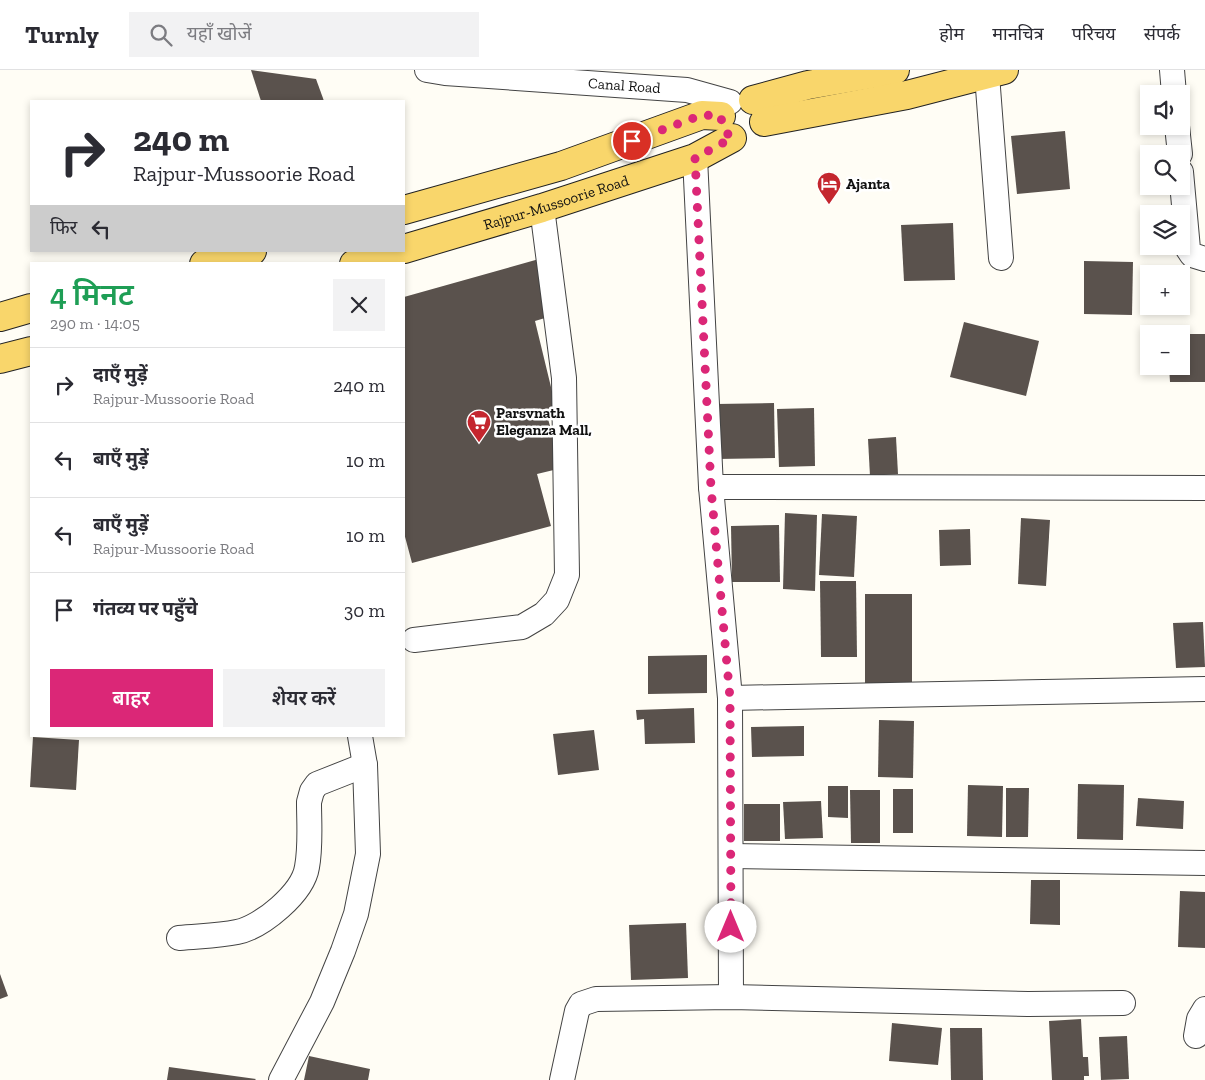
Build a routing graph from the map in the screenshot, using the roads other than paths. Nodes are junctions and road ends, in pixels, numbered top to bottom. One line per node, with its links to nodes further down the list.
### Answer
1 (895, 70): 5 (main road, Rajpur-Mussoorie Road)
2 (1172, 70): 6 (street)
3 (439, 71): 7 (street, Canal Road)
4 (995, 72): 7 (main road, Rajpur-Mussoorie Road); 15 (street)
5 (808, 78): 7 (main road, Rajpur-Mussoorie Road)
6 (1173, 85)
7 (740, 116): 8 (main road, Rajpur-Mussoorie Road); 11 (main road, Rajpur-Mussoorie Road)
8 (695, 158): 10 (main road, Rajpur-Mussoorie Road); 23 (street)
9 (1183, 195): 16 (street)
10 (542, 208): 12 (main road, Rajpur-Mussoorie Road); 25 (street)
11 (405, 210)
12 (405, 249)
13 (248, 252): 17 (main road)
14 (393, 252): 18 (main road)
15 (1001, 258)
16 (1205, 259)
17 (211, 262)
18 (360, 262)
19 (30, 308): 20 (main road)
20 (0, 316)
21 (30, 351): 22 (main road)
22 (0, 359)
23 (711, 488): 24 (street); 27 (street)
24 (1205, 488)
25 (414, 640)
26 (1205, 689): 27 (street)
27 (730, 698): 30 (street)
28 (360, 737): 29 (street)
29 (365, 765): 32 (street); 37 (street)
30 (731, 856): 31 (street); 33 (street)
31 (1205, 863)
32 (179, 938)
33 (731, 997): 34 (street); 38 (street)
34 (1123, 1003)
35 (1205, 1010): 36 (street)
36 (1196, 1036)
37 (281, 1080)
38 (562, 1080)

